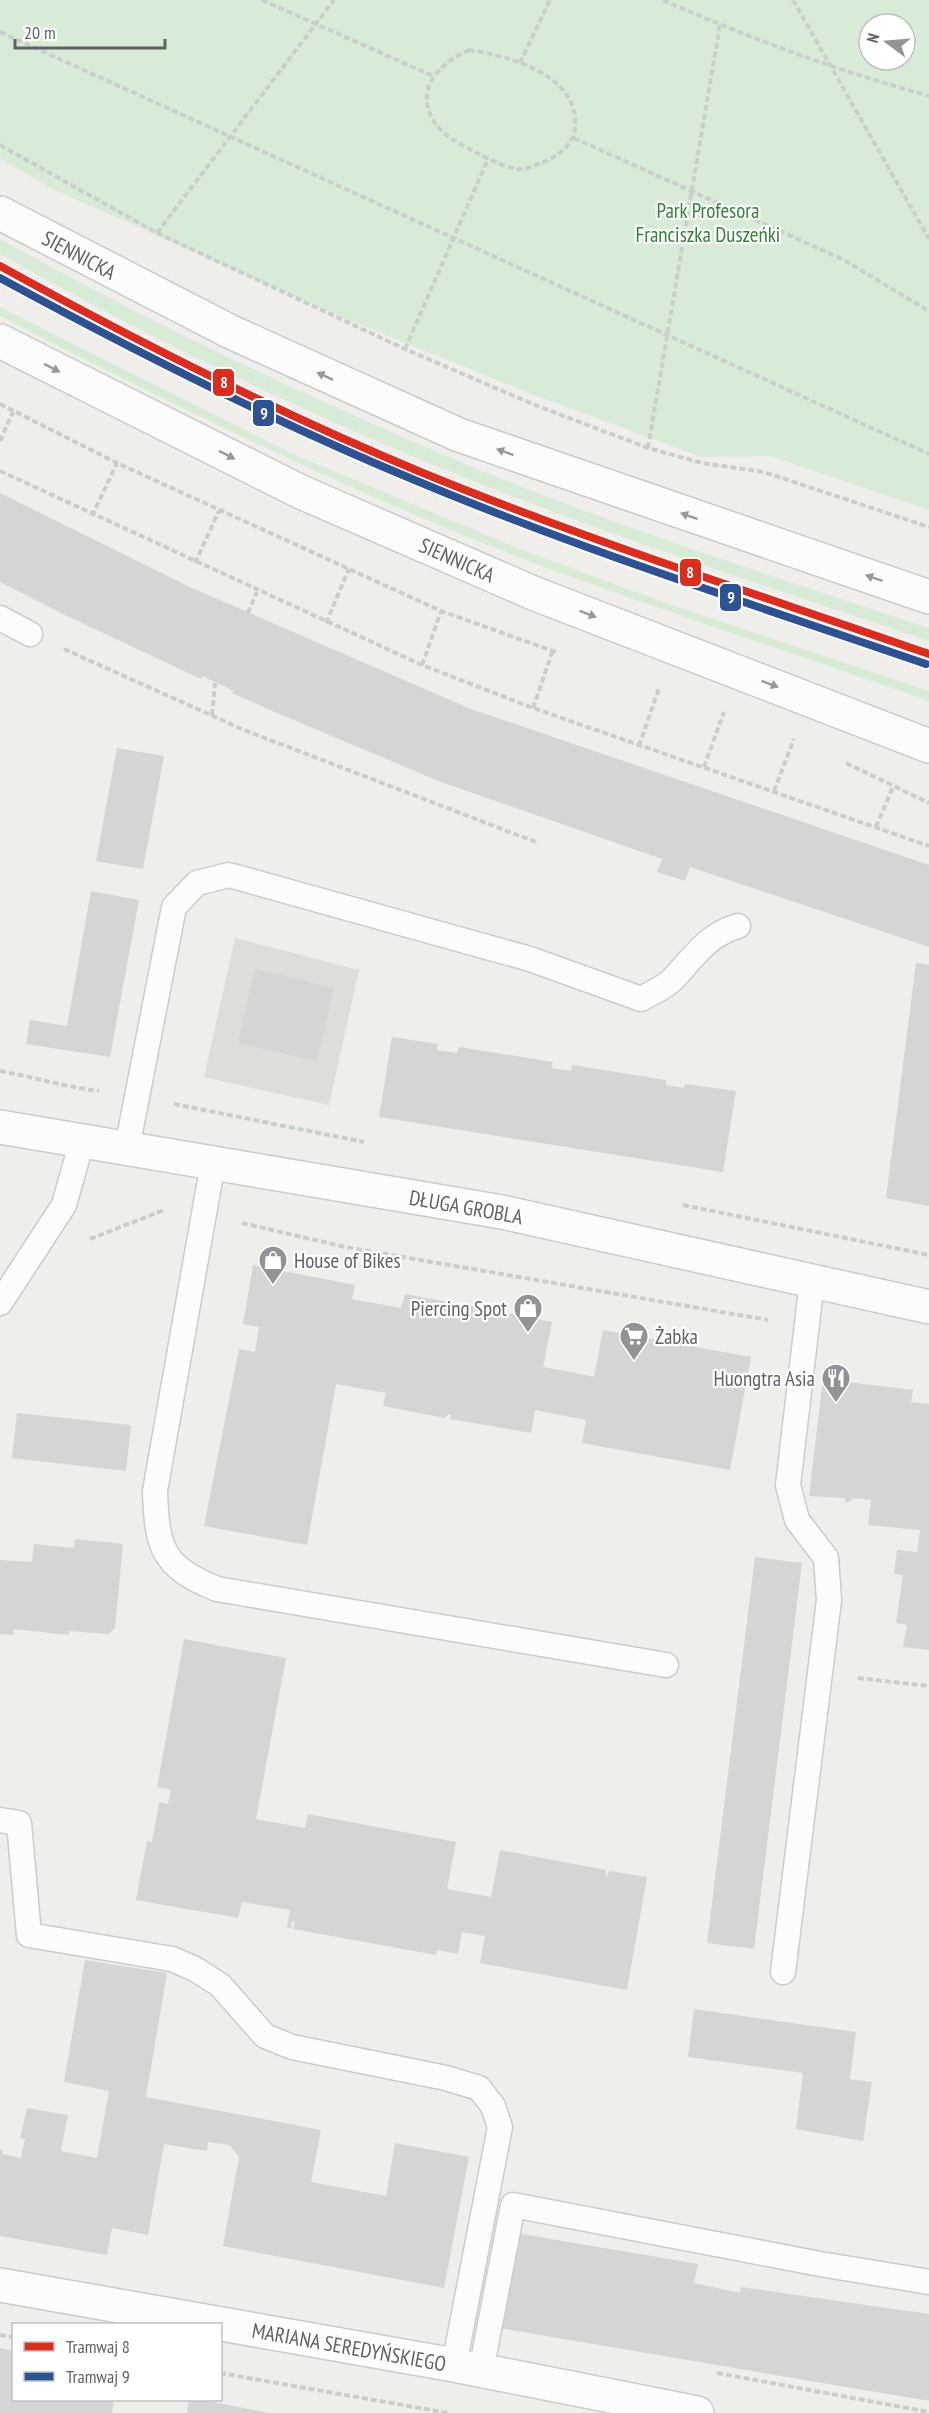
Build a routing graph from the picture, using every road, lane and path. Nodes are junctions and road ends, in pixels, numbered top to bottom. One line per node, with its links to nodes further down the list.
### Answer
1 (262, 0): 6 (path)
2 (334, 0): 6 (path)
3 (550, 0): 9 (path)
4 (663, 0): 7 (path)
5 (793, 0): 10 (path)
6 (316, 24): 11 (path); 13 (path)
7 (720, 25): 10 (path); 17 (path)
8 (0, 32): 13 (path)
9 (520, 63): 11 (path); 14 (path)
10 (831, 66): 12 (path); 21 (path)
11 (433, 76): 16 (path)
12 (929, 96)
13 (230, 137): 19 (path); 20 (path)
14 (574, 138): 16 (path); 17 (path)
15 (0, 144): 19 (path)
16 (488, 159): 20 (path)
17 (692, 190): 22 (path); 23 (path)
18 (0, 213): 38 (street, SIENNICKA, one-way to 18)
19 (157, 233): 25 (path)
20 (454, 238): 23 (path); 25 (path)
21 (929, 239)
22 (929, 311)
23 (667, 335): 28 (path); 29 (path)
24 (0, 341): 53 (street, SIENNICKA, one-way to 53)
25 (405, 350): 28 (path)
26 (13, 412): 27 (path)
27 (0, 441)
28 (648, 448): 34 (path)
29 (929, 454)
30 (117, 463): 33 (path)
31 (0, 471): 33 (path)
32 (219, 511): 35 (path)
33 (92, 516): 35 (path)
34 (929, 527)
35 (195, 563): 37 (path)
36 (349, 569): 42 (path)
37 (257, 592): 40 (path); 42 (path)
38 (929, 597)
39 (441, 611): 45 (path)
40 (248, 613)
41 (0, 618): 43 (lane)
42 (326, 623): 45 (path)
43 (30, 634): 50 (path)
44 (553, 650): 48 (path)
45 (422, 665): 48 (path)
46 (215, 682): 50 (path)
47 (659, 688): 52 (path)
48 (533, 708): 52 (path)
49 (725, 711): 54 (path)
50 (212, 715): 58 (path)
51 (795, 738): 56 (path)
52 (639, 746): 54 (path)
53 (929, 746)
54 (704, 767): 56 (path)
55 (893, 787): 57 (path)
56 (774, 791): 57 (path)
57 (876, 827): 59 (path)
58 (536, 843)
59 (929, 846)
60 (738, 926): 65 (lane)
61 (0, 1071): 62 (path)
62 (59, 1086)
63 (0, 1127): 64 (street, DŁUGA GROBLA)
64 (82, 1141): 65 (street, DŁUGA GROBLA); 69 (lane)
65 (127, 1148): 66 (street, DŁUGA GROBLA)
66 (213, 1163): 67 (lane); 68 (street, DŁUGA GROBLA)
67 (204, 1215): 71 (path); 72 (lane)
68 (812, 1281): 70 (street, DŁUGA GROBLA); 71 (lane)
69 (0, 1303)
70 (929, 1307)
71 (807, 1326): 73 (lane)
72 (666, 1665)
73 (820, 1674): 74 (path); 76 (lane)
74 (929, 1686)
75 (0, 1820): 81 (lane)
76 (783, 1972)
77 (929, 2282): 81 (lane)
78 (0, 2285): 79 (street, MARIANA SEREDYŃSKIEGO)
79 (214, 2323)
80 (222, 2324): 81 (street, MARIANA SEREDYŃSKIEGO)
81 (467, 2368): 84 (street, MARIANA SEREDYŃSKIEGO)
82 (222, 2373): 83 (path)
83 (448, 2413)
84 (697, 2413)

